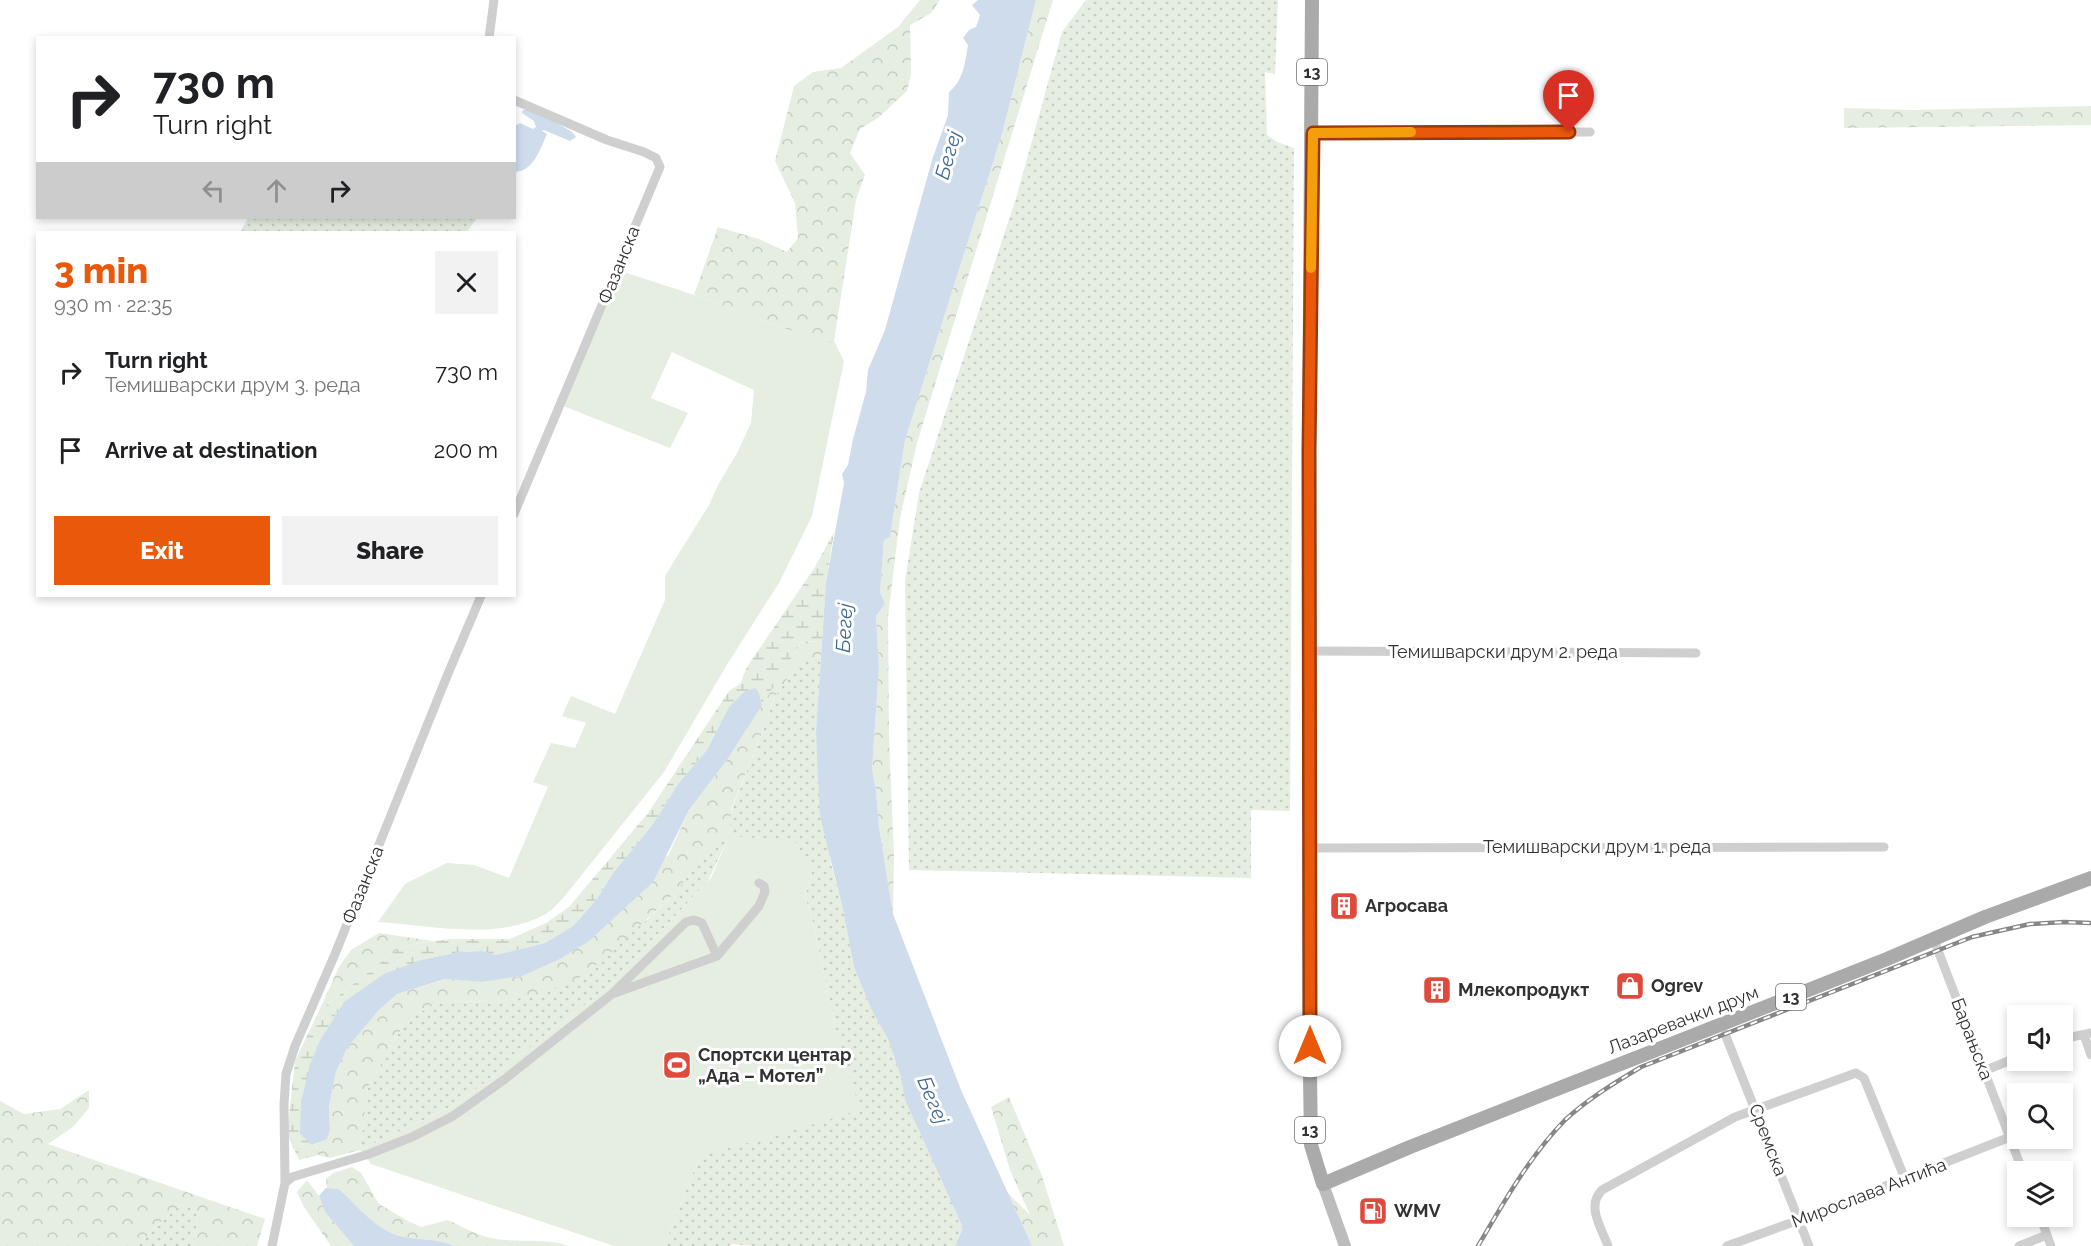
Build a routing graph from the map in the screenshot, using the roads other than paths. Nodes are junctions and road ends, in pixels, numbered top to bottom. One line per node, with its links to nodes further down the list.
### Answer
1 (494, 0): 3 (street)
2 (1312, 0): 6 (main road, 13)
3 (489, 36)
4 (516, 101): 7 (street, Фазанска)
5 (1590, 132): 6 (street)
6 (1313, 133): 9 (main road, 13)
7 (516, 509)
8 (481, 597): 27 (street, Фазанска)
9 (1310, 651): 10 (street, Темишварски друм 2. реда); 12 (main road, 13)
10 (1696, 653)
11 (1884, 847): 12 (street, Темишварски друм 1. реда)
12 (1310, 848): 28 (main road, 13)
13 (2091, 878): 15 (main road, Лазаревачки друм / 13)
14 (759, 883): 16 (street)
15 (1934, 940): 22 (street, Барањска); 28 (main road, Лазаревачки друм / 13)
16 (717, 956): 17 (street); 17 (street)
17 (612, 994): 27 (street)
18 (1725, 1034): 23 (street, Сремска)
19 (2087, 1034): 20 (street)
20 (2091, 1055)
21 (2007, 1062): 22 (street)
22 (1984, 1071): 24 (street, Барањска)
23 (1756, 1109): 26 (street); 29 (street, Сремска); 34 (street)
24 (2007, 1129)
25 (2007, 1138): 26 (street, Мирослава Антића)
26 (1905, 1179): 29 (street, Мирослава Антића)
27 (285, 1183): 32 (street, Фазанска)
28 (1323, 1184): 33 (main road)
29 (1799, 1220): 35 (street, Мирослава Антића); 36 (street, Сремска)
30 (2044, 1227): 31 (street)
31 (2047, 1235): 37 (street); 38 (street)
32 (272, 1246)
33 (1345, 1246)
34 (1608, 1246)
35 (1727, 1246)
36 (1809, 1246)
37 (2019, 1246)
38 (2051, 1246)

